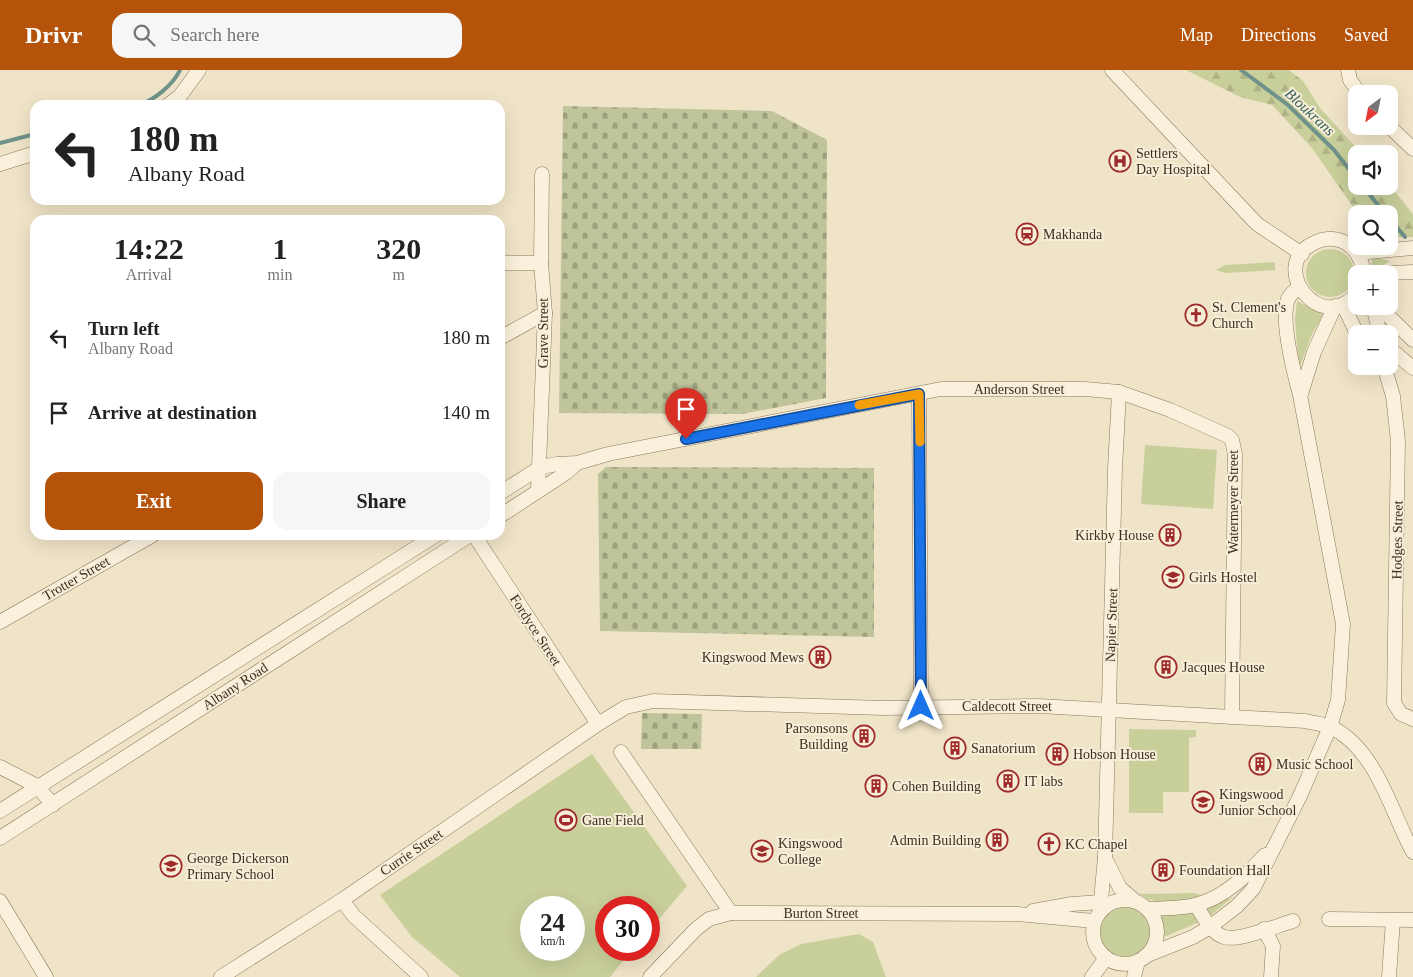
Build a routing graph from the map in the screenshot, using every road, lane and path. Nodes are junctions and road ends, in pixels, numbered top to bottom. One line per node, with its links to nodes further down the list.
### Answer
1 (199, 70): 5 (street)
2 (1112, 70): 14 (street)
3 (1348, 70): 4 (street)
4 (1354, 85)
5 (175, 100)
6 (1398, 134): 7 (street)
7 (1413, 148)
8 (30, 155): 9 (street)
9 (0, 164)
10 (542, 174): 16 (street, Grave Street)
11 (1348, 246): 14 (street)
12 (1413, 248): 13 (street)
13 (1398, 249)
14 (1302, 254): 19 (street)
15 (505, 263): 16 (street)
16 (541, 263): 22 (street, Grave Street)
17 (1413, 272): 18 (street)
18 (1398, 273)
19 (1299, 288): 21 (street); 32 (street)
20 (1348, 299): 21 (street)
21 (1339, 305): 24 (street); 32 (street)
22 (545, 312): 25 (street); 34 (street, Grave Street)
23 (1387, 315): 26 (street)
24 (1351, 325)
25 (505, 335)
26 (1413, 340)
27 (1398, 356): 28 (street)
28 (1413, 368)
29 (1387, 375): 48 (street, Hodges Street)
30 (1119, 392): 31 (street, Anderson Street); 46 (street, Napier Street); 49 (street, Watermeyer Street)
31 (919, 394): 33 (street); 45 (street)
32 (1300, 395): 51 (street)
33 (577, 463): 34 (street); 36 (street)
34 (541, 467): 35 (street); 36 (street, Grave Street)
35 (505, 490)
36 (538, 491): 37 (street)
37 (505, 513)
38 (144, 540): 42 (street, Trotter Street)
39 (428, 540): 43 (street, Albany Road)
40 (462, 540): 44 (street, Albany Road)
41 (477, 540): 50 (street, Fordyce Street)
42 (0, 622)
43 (258, 648): 44 (street); 47 (street, Albany Road)
44 (270, 664): 52 (street, Albany Road)
45 (921, 706): 46 (street, Caldecott Street); 50 (street, Caldecott Street)
46 (1108, 708): 49 (street, Caldecott Street); 61 (street, Napier Street)
47 (151, 716): 52 (street); 55 (street, Albany Road)
48 (1407, 716)
49 (1232, 717): 51 (street, Caldecott Street)
50 (598, 724): 62 (street, Currie Street)
51 (1330, 727): 59 (street); 60 (street)
52 (164, 732): 56 (street, Albany Road)
53 (621, 752): 68 (street)
54 (0, 767): 55 (street)
55 (37, 786): 56 (street); 57 (street, Albany Road)
56 (52, 805): 58 (street, Albany Road)
57 (0, 811)
58 (0, 838)
59 (1273, 846): 65 (street); 74 (street)
60 (1413, 852)
61 (1105, 857): 63 (street, Napier Street); 67 (street, Napier Street)
62 (342, 900): 79 (street, Currie Street); 80 (street)
63 (1134, 900): 66 (street); 67 (street)
64 (0, 901): 78 (street)
65 (1196, 905): 66 (street); 74 (street)
66 (1148, 909): 76 (street)
67 (1098, 911): 69 (street, Burton Street); 69 (street, Burton Street); 77 (street)
68 (731, 913): 69 (street, Burton Street); 81 (street, Burton Street)
69 (1017, 914)
70 (1329, 919): 71 (street)
71 (1392, 920): 72 (street); 86 (street)
72 (1413, 920)
73 (1293, 921): 75 (street)
74 (1210, 927): 75 (street); 76 (street)
75 (1264, 929): 85 (street)
76 (1142, 959): 77 (street); 84 (street)
77 (1110, 960): 82 (street); 83 (street)
78 (46, 977)
79 (221, 977)
80 (421, 977)
81 (650, 977)
82 (1092, 977)
83 (1117, 977)
84 (1134, 977)
85 (1271, 977)
86 (1389, 977)

